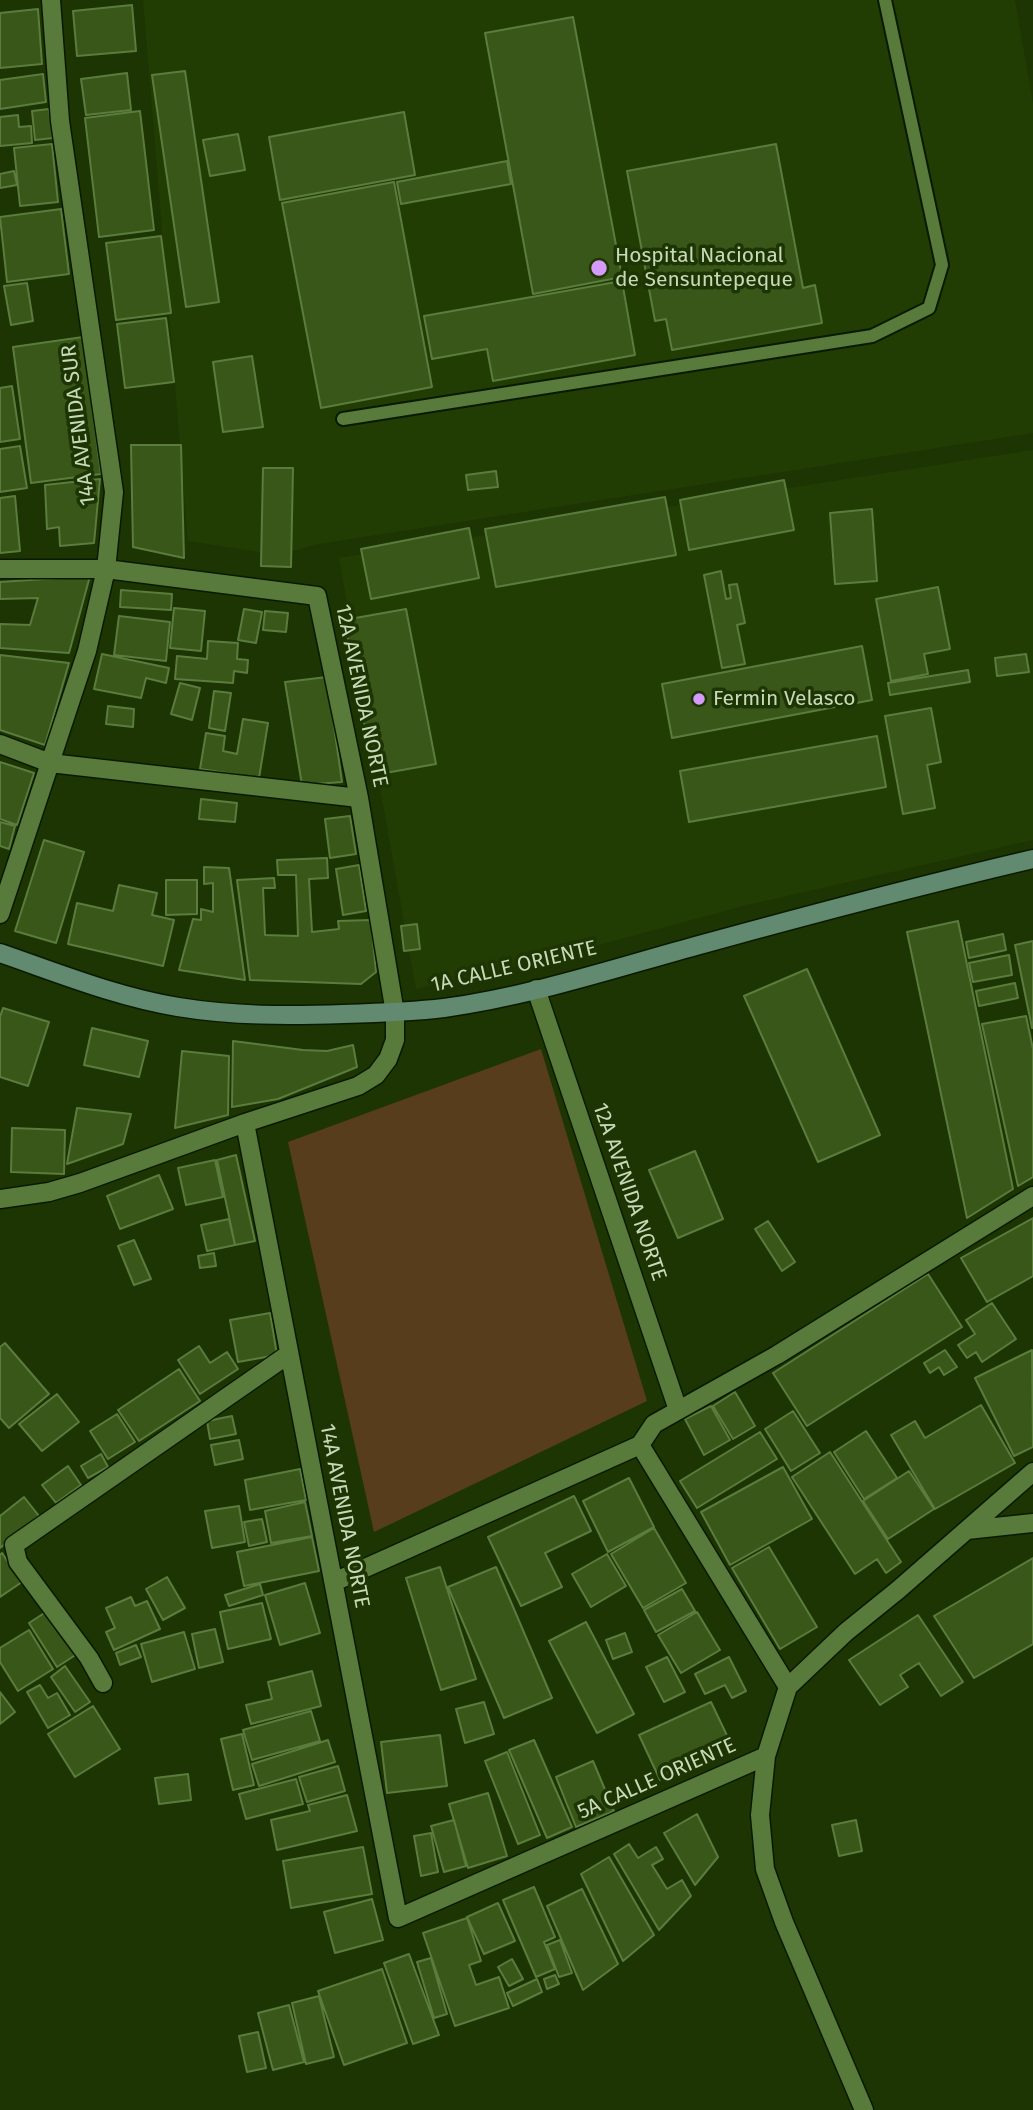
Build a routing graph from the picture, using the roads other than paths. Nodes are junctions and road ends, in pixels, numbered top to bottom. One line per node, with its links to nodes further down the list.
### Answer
1 (51, 0): 5 (street, 14A AVENIDA SUR)
2 (884, 0): 3 (lane)
3 (343, 419)
4 (0, 569): 5 (street)
5 (106, 569): 7 (street, 14A AVENIDA SUR); 8 (street, 12A AVENIDA NORTE)
6 (0, 744): 7 (street)
7 (50, 763): 8 (street); 10 (street, 14A AVENIDA SUR)
8 (359, 798): 13 (street, 12A AVENIDA NORTE)
9 (1033, 859): 12 (street, 1A CALLE ORIENTE)
10 (0, 914)
11 (0, 953): 13 (street, 1A CALLE ORIENTE)
12 (536, 989): 13 (street, 1A CALLE ORIENTE); 18 (street, 12A AVENIDA NORTE)
13 (395, 1013): 14 (street, 12A AVENIDA NORTE)
14 (245, 1123): 16 (street, 12A AVENIDA NORTE); 17 (street, 14A AVENIDA NORTE)
15 (1033, 1196): 18 (street)
16 (0, 1199)
17 (289, 1354): 23 (street, 14A AVENIDA NORTE); 24 (street)
18 (678, 1410): 19 (street)
19 (640, 1445): 23 (street); 25 (street)
20 (1033, 1472): 22 (street, 5A CALLE ORIENTE)
21 (1033, 1522): 22 (street)
22 (967, 1530): 25 (street, 5A CALLE ORIENTE)
23 (334, 1582): 27 (street, 14A AVENIDA NORTE)
24 (103, 1683)
25 (788, 1688): 26 (street, 5A CALLE ORIENTE)
26 (766, 1756): 27 (street, 5A CALLE ORIENTE); 28 (street)
27 (398, 1918)
28 (864, 2110)

